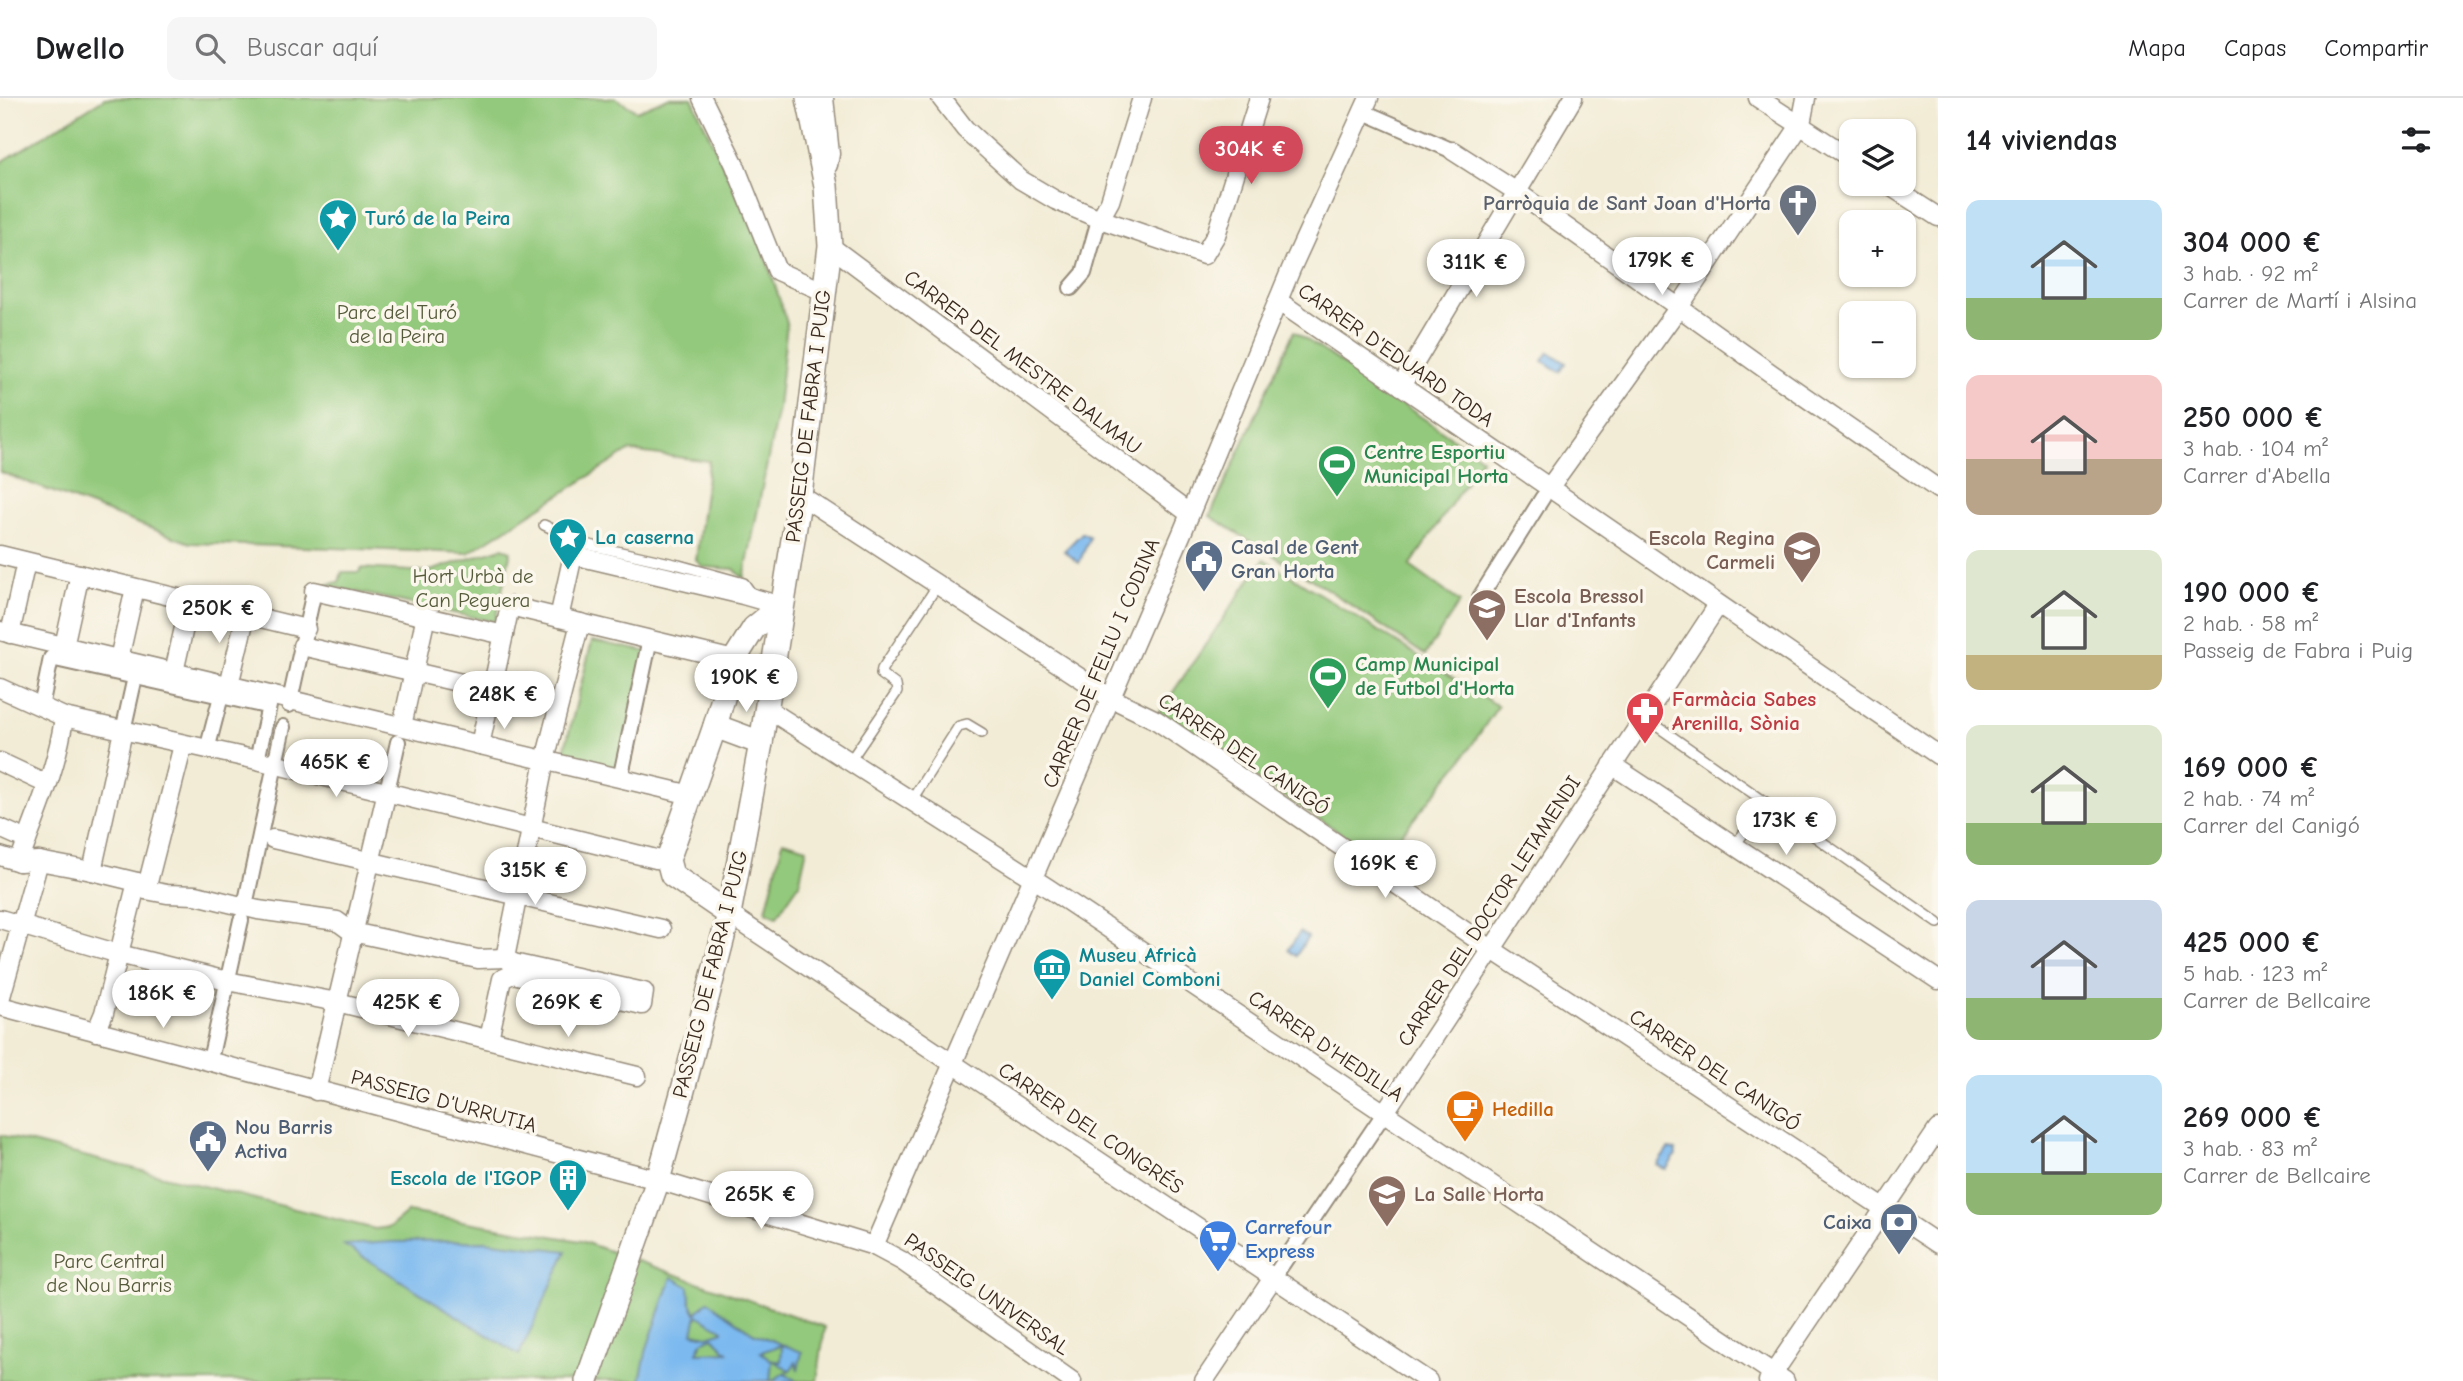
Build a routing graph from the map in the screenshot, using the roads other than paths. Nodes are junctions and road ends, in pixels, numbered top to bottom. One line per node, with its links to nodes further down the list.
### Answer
1 (702, 98): 21 (street)
2 (808, 98): 14 (street, PASSEIG DE FABRA I PUIG)
3 (824, 98): 14 (street)
4 (941, 98): 18 (street)
5 (1142, 98): 18 (street)
6 (1259, 98): 18 (street)
7 (1573, 98): 15 (street)
8 (1758, 98): 11 (street)
9 (1806, 98): 11 (street)
10 (1367, 105): 13 (street); 22 (street, CARRER DE FELIU I CODINA)
11 (1801, 124): 12 (street); 23 (street)
12 (1839, 150)
13 (1453, 152): 15 (street)
14 (826, 186): 19 (street, PASSEIG DE FABRA I PUIG)
15 (1517, 192): 23 (street); 24 (street)
16 (1906, 196): 17 (street)
17 (1938, 217)
18 (1099, 223): 20 (street)
19 (830, 246): 21 (street, PASSEIG DE FABRA I PUIG); 28 (street, CARRER DEL MESTRE DALMAU)
20 (1071, 288)
21 (825, 292): 27 (street, PASSEIG DE FABRA I PUIG)
22 (1278, 301): 24 (street, CARRER D'EDUARD TODA); 28 (street, CARRER DE FELIU I CODINA)
23 (1679, 307): 25 (street); 26 (street)
24 (1401, 386): 26 (street, CARRER D'EDUARD TODA)
25 (1938, 489)
26 (1546, 493): 36 (street); 39 (street, CARRER D'EDUARD TODA)
27 (800, 495): 33 (street, CARRER DEL CANIGÓ); 40 (street, PASSEIG DE FABRA I PUIG)
28 (1190, 514): 58 (street, CARRER DE FELIU I CODINA)
29 (544, 525): 37 (lane)
30 (0, 555): 31 (street)
31 (26, 562): 32 (street); 45 (street)
32 (80, 574): 34 (street); 48 (street)
33 (937, 586): 58 (street, CARRER DEL CANIGÓ); 75 (lane)
34 (135, 588): 38 (street); 50 (street)
35 (314, 591): 42 (street); 47 (street)
36 (1480, 597)
37 (754, 598): 40 (street); 43 (street)
38 (190, 601): 41 (street); 52 (street)
39 (1718, 605): 63 (street, CARRER DEL DOCTOR LETAMENDI); 72 (street, CARRER D'EDUARD TODA)
40 (781, 606): 51 (street); 60 (street, PASSEIG DE FABRA I PUIG)
41 (246, 614): 47 (street); 56 (street)
42 (426, 616): 46 (street); 53 (street)
43 (559, 618): 44 (street); 46 (street)
44 (580, 623): 51 (street); 74 (street)
45 (5, 633): 48 (street)
46 (504, 635): 57 (street)
47 (304, 637): 53 (street); 61 (street)
48 (64, 646): 50 (street)
49 (648, 648): 79 (street)
50 (119, 659): 52 (street)
51 (734, 660): 64 (street)
52 (174, 672): 56 (street)
53 (414, 672): 57 (street); 66 (street)
54 (135, 677): 56 (street); 59 (street); 65 (street)
55 (0, 688): 59 (street)
56 (225, 690): 61 (street); 71 (street); 73 (street)
57 (492, 690): 70 (street)
58 (1111, 698): 96 (street, CARRER DE FELIU I CODINA); 107 (street, CARRER DEL CANIGÓ)
59 (41, 707): 62 (street)
60 (766, 708): 68 (street, PASSEIG DE FABRA I PUIG); 75 (street, CARRER D'HEDILLA)
61 (289, 713): 66 (street); 77 (street)
62 (64, 717): 65 (street); 80 (street)
63 (1644, 717): 78 (street, CARRER DEL DOCTOR LETAMENDI); 84 (lane)
64 (715, 726): 68 (street); 82 (street)
65 (123, 731): 69 (street); 95 (street)
66 (400, 733): 70 (street); 81 (street)
67 (982, 733): 83 (lane)
68 (761, 743): 100 (street, PASSEIG DE FABRA I PUIG)
69 (183, 745): 71 (street); 97 (street)
70 (480, 745): 74 (street)
71 (207, 750): 73 (street)
72 (1938, 755)
73 (257, 760): 77 (street)
74 (545, 760): 82 (street); 85 (street)
75 (850, 761): 83 (street, CARRER D'HEDILLA)
76 (0, 762): 80 (street)
77 (275, 765): 81 (street); 99 (street)
78 (1612, 765): 89 (street); 107 (street, CARRER DEL DOCTOR LETAMENDI)
79 (622, 770)
80 (47, 784): 88 (street)
81 (387, 791): 85 (street); 94 (street)
82 (691, 795): 91 (street)
83 (911, 801): 96 (street, CARRER D'HEDILLA)
84 (1767, 803): 89 (lane); 103 (lane)
85 (532, 827): 91 (street); 98 (street)
86 (0, 828): 88 (street)
87 (273, 839): 94 (street)
88 (27, 840): 93 (street)
89 (1734, 846): 110 (street)
90 (0, 856): 93 (street)
91 (667, 860): 100 (street)
92 (39, 861): 93 (street); 95 (street); 104 (street)
93 (19, 862)
94 (370, 862): 98 (street); 106 (street)
95 (92, 871): 97 (street)
96 (1034, 879): 118 (street, CARRER DE FELIU I CODINA); 121 (street, CARRER D'HEDILLA)
97 (142, 886): 106 (street); 108 (street)
98 (518, 897): 105 (street); 109 (street)
99 (246, 901)
100 (729, 914): 118 (street, CARRER DEL CONGRÉS); 123 (street, PASSEIG DE FABRA I PUIG)
101 (0, 919): 104 (street)
102 (241, 920): 111 (street)
103 (1938, 923)
104 (20, 924): 108 (street); 112 (street)
105 (661, 929)
106 (352, 932): 109 (street); 113 (street)
107 (1492, 949): 121 (street, CARRER DEL DOCTOR LETAMENDI); 124 (street, CARRER DEL CANIGÓ)
108 (118, 954): 111 (street); 115 (street)
109 (510, 965): 109 (street); 116 (street)
110 (1938, 980)
111 (227, 981): 113 (street); 117 (street)
112 (0, 1000)
113 (337, 1002): 116 (street); 120 (street)
114 (0, 1006): 115 (street, PASSEIG D'URRUTIA)
115 (96, 1032): 120 (street, PASSEIG D'URRUTIA)
116 (489, 1040): 119 (street)
117 (212, 1051)
118 (953, 1062): 126 (street, CARRER DE FELIU I CODINA); 127 (street, CARRER DEL CONGRÉS)
119 (637, 1076)
120 (316, 1091): 123 (street, PASSEIG D'URRUTIA)
121 (1385, 1112): 127 (street, CARRER DEL DOCTOR LETAMENDI); 128 (street, CARRER D'HEDILLA)
122 (1938, 1129): 124 (street)
123 (658, 1180): 126 (street, PASSEIG D'URRUTIA); 129 (street, PASSEIG DE FABRA I PUIG)
124 (1883, 1209): 125 (street, CARRER DEL CANIGÓ); 128 (street)
125 (1938, 1244)
126 (874, 1246): 130 (street, PASSEIG UNIVERSAL)
127 (1273, 1278): 131 (street, CARRER DEL DOCTOR LETAMENDI); 132 (street, CARRER DEL CONGRÉS)
128 (1775, 1379)
129 (587, 1381)
130 (1072, 1381)
131 (1204, 1381)
132 (1428, 1381)

